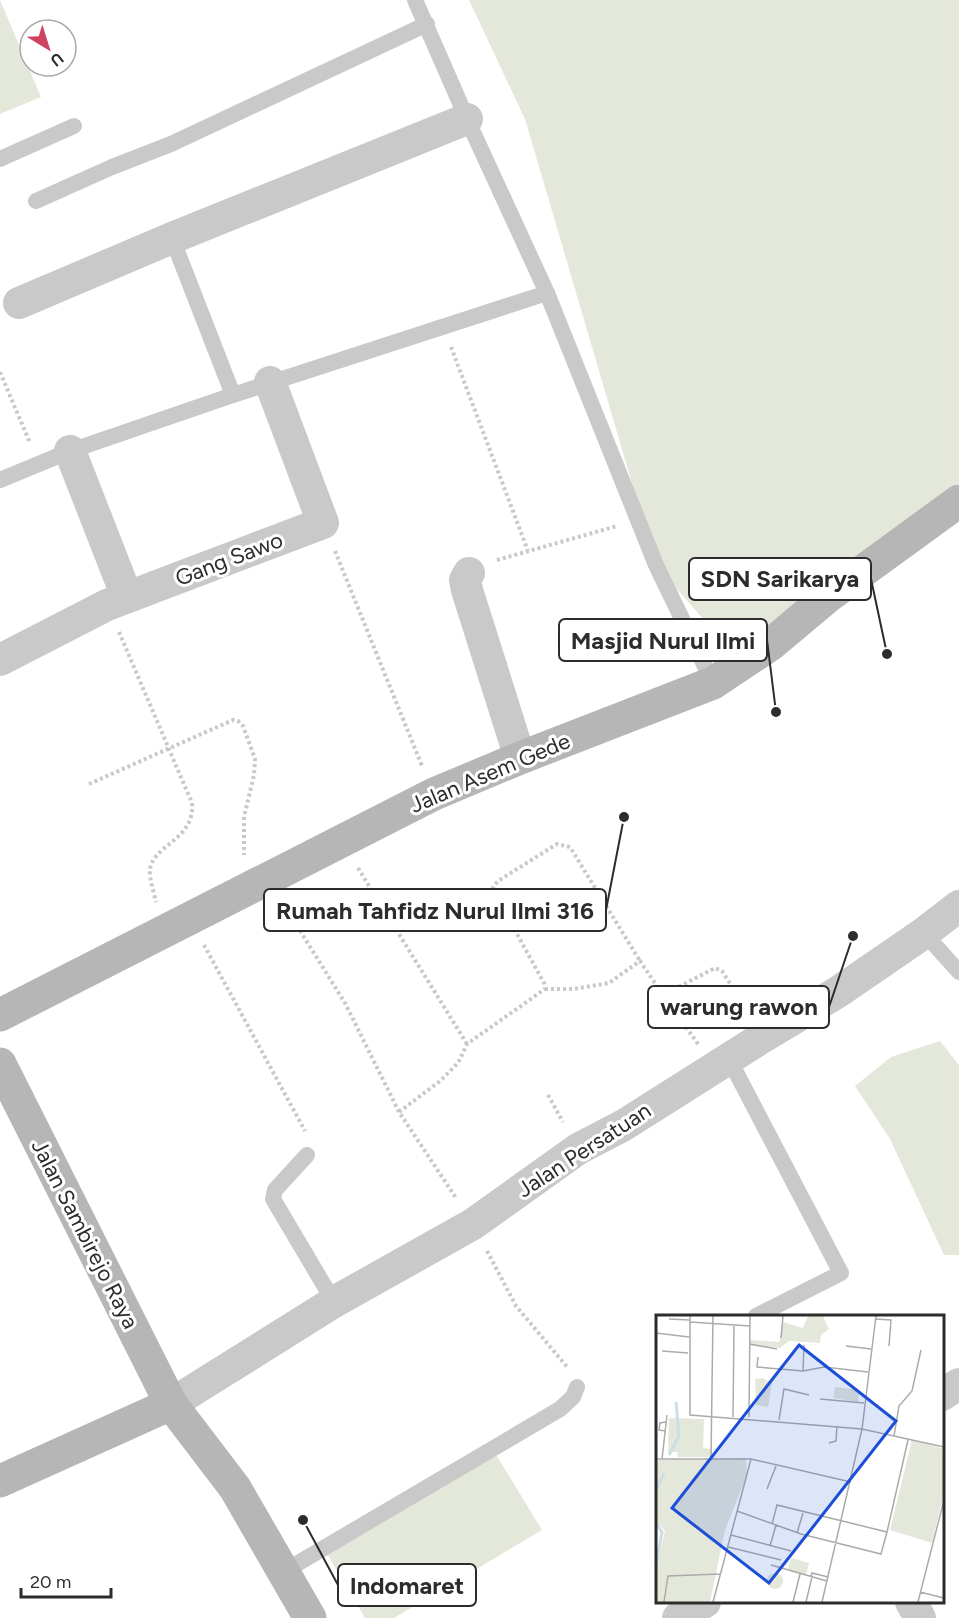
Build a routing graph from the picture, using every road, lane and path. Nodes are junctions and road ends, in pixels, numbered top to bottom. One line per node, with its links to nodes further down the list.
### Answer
1 (415, 0): 2 (lane)
2 (427, 24): 3 (lane); 6 (lane)
3 (467, 118): 7 (street); 8 (lane)
4 (74, 126): 5 (lane)
5 (0, 159)
6 (36, 201)
7 (172, 238): 9 (street); 13 (lane)
8 (547, 293): 10 (lane); 18 (lane)
9 (19, 303)
10 (444, 326): 12 (lane); 20 (path)
11 (0, 372): 15 (path)
12 (270, 382): 13 (lane); 19 (street)
13 (234, 395): 14 (lane)
14 (70, 451): 15 (lane); 22 (street)
15 (38, 463): 16 (lane)
16 (0, 480)
17 (959, 501): 24 (street, Jalan Asem Gede)
18 (639, 520): 20 (path); 24 (lane)
19 (323, 523): 22 (street, Gang Sawo); 28 (path)
20 (528, 551): 21 (path)
21 (469, 573): 26 (street)
22 (117, 601): 23 (street, Gang Sawo); 25 (path)
23 (0, 660)
24 (713, 684): 26 (street, Jalan Asem Gede)
25 (169, 748): 27 (path); 30 (path); 33 (path)
26 (520, 758): 28 (street, Jalan Asem Gede)
27 (89, 784)
28 (434, 794): 29 (street, Jalan Asem Gede)
29 (342, 843): 30 (street, Jalan Asem Gede); 41 (path)
30 (254, 885): 32 (street, Jalan Asem Gede); 41 (path)
31 (959, 906): 34 (street, Jalan Persatuan)
32 (190, 918): 33 (street, Jalan Asem Gede); 44 (path)
33 (161, 932): 39 (street, Jalan Asem Gede)
34 (924, 933): 36 (lane); 40 (street, Jalan Persatuan)
35 (640, 961): 37 (path); 37 (path); 38 (path)
36 (959, 972)
37 (545, 989): 41 (path)
38 (663, 995): 40 (path); 42 (path)
39 (0, 1015)
40 (763, 1036): 42 (street, Jalan Persatuan)
41 (467, 1044)
42 (722, 1063): 46 (street, Jalan Persatuan); 47 (lane)
43 (0, 1064): 51 (street, Jalan Sambirejo Raya)
44 (305, 1132)
45 (307, 1155): 46 (lane)
46 (334, 1302): 51 (street, Jalan Persatuan)
47 (760, 1315)
48 (959, 1384): 50 (street)
49 (577, 1387): 53 (lane)
50 (944, 1394)
51 (171, 1404): 52 (street); 53 (street, Jalan Sambirejo Raya)
52 (0, 1481)
53 (283, 1572): 56 (street, Jalan Sambirejo Raya)
54 (703, 1603): 57 (street)
55 (912, 1603): 58 (street)
56 (310, 1618)
57 (678, 1618)
58 (920, 1618)

